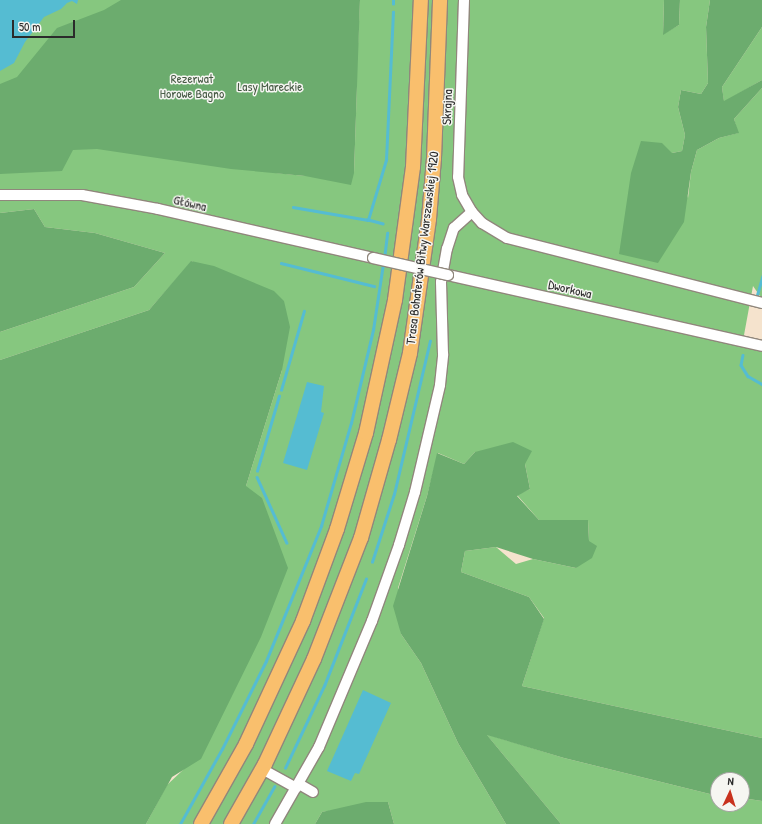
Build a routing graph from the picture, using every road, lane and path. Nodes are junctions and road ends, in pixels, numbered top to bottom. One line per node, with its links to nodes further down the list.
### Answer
1 (420, 0): 12 (highway, Trasa Bohaterów Bitwy Warszawskiej 1920)
2 (440, 0): 9 (highway, Trasa Bohaterów Bitwy Warszawskiej 1920)
3 (464, 0): 5 (street, Skrajna)
4 (0, 194): 6 (street, Główna)
5 (472, 212): 7 (street); 10 (street)
6 (373, 258): 8 (street, Dworkowa, bridge)
7 (762, 303)
8 (762, 346)
9 (262, 769): 10 (street); 13 (highway, Trasa Bohaterów Bitwy Warszawskiej 1920)
10 (298, 786): 11 (street); 14 (street)
11 (314, 792)
12 (201, 824)
13 (231, 824)
14 (274, 824)

